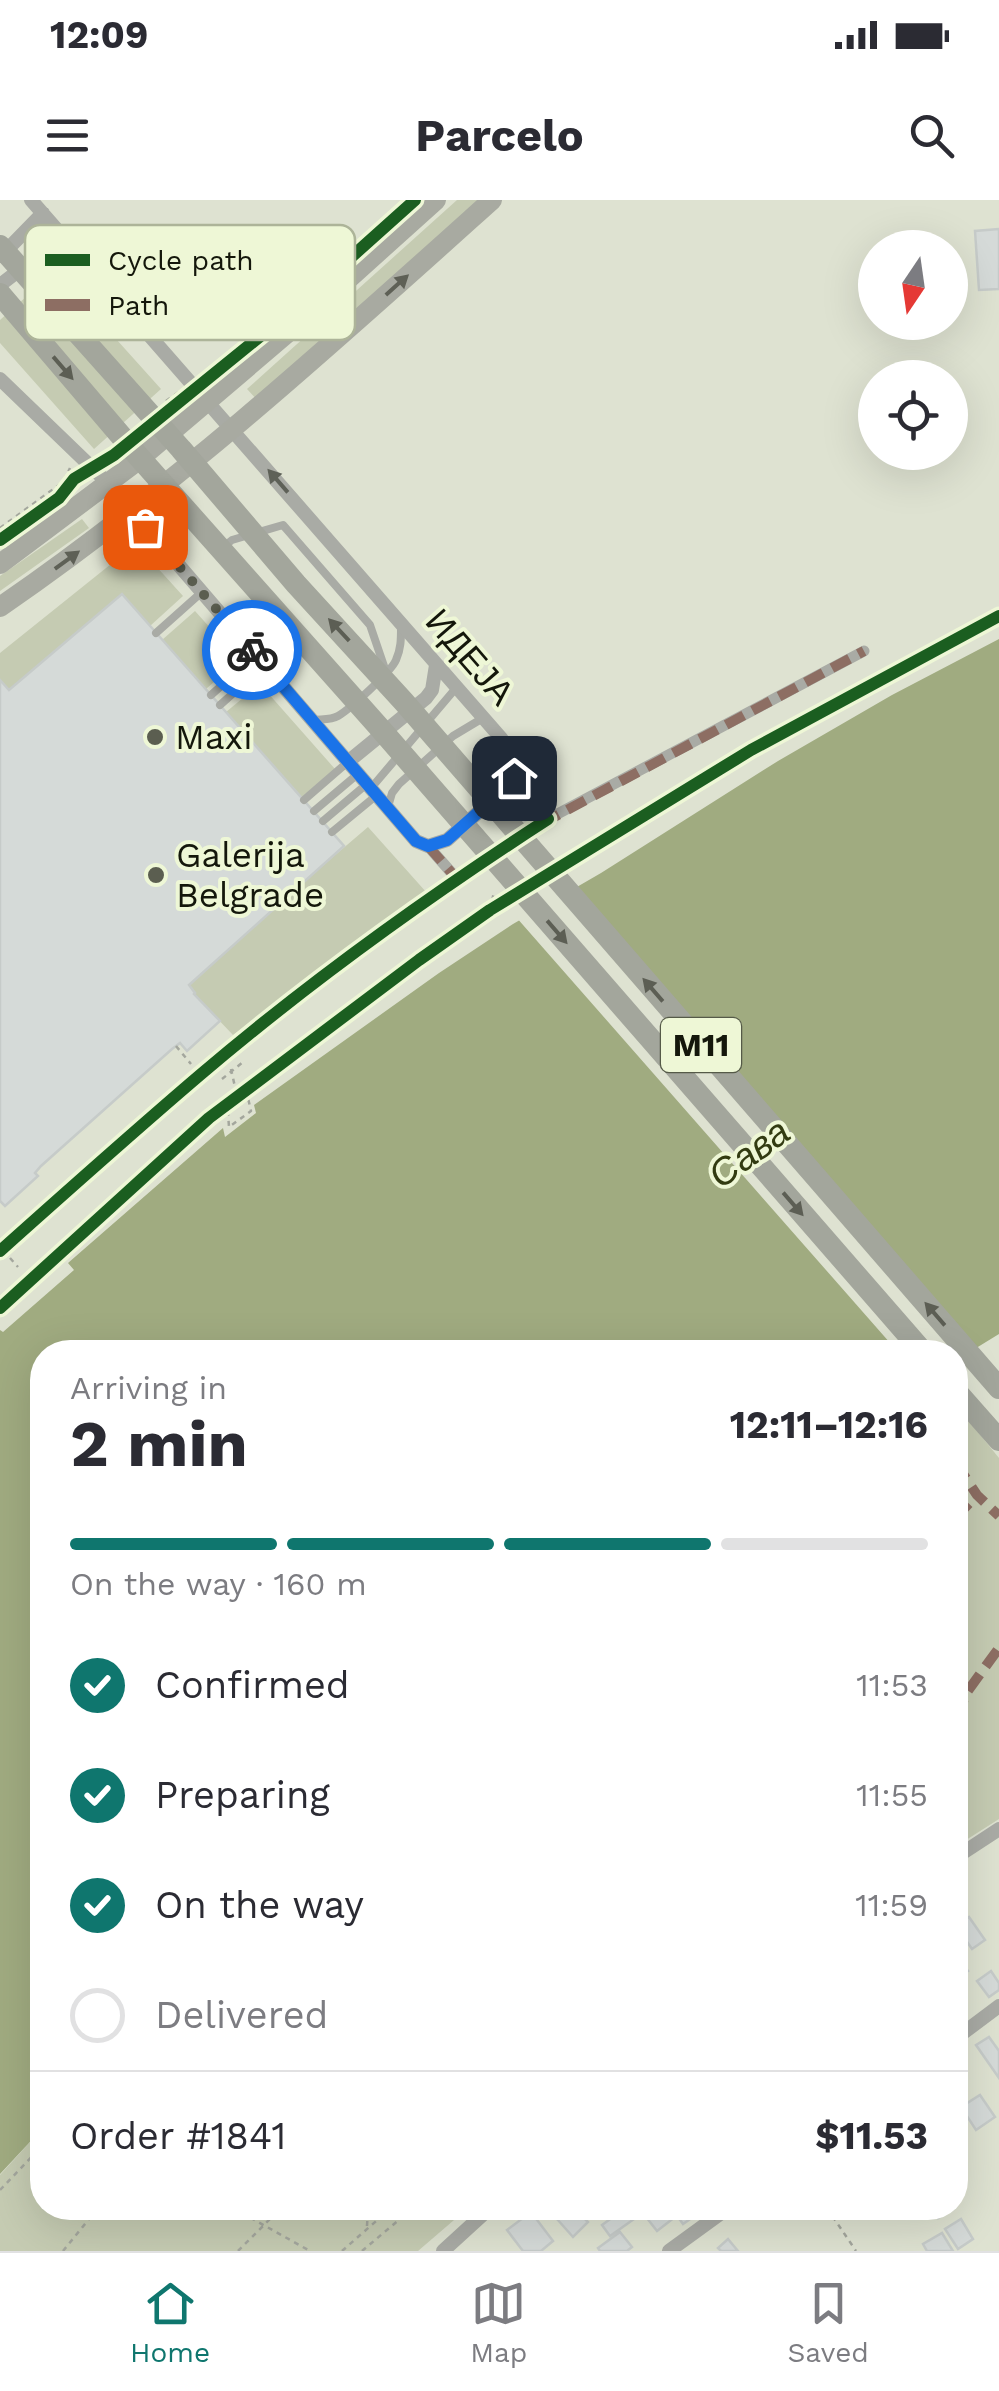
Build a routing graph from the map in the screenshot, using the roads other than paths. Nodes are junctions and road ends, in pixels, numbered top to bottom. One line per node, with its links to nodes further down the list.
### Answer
1 (31, 200): 4 (street, ИДЕЈА)
2 (436, 200): 11 (main road)
3 (492, 200): 15 (main road, one-way to 3)
4 (43, 214): 5 (street); 6 (street, ИДЕЈА)
5 (32, 225)
6 (52, 225)
7 (25, 232): 9 (street)
8 (0, 246): 12 (highway, M11, one-way to 8, bridge)
9 (0, 257)
10 (25, 265): 13 (street)
11 (355, 265)
12 (25, 274)
13 (0, 285)
14 (0, 294): 16 (highway, M11, one-way to 16, bridge)
15 (355, 322)
16 (25, 323)
17 (39, 340): 56 (highway, M11, one-way to 56, bridge)
18 (84, 340): 57 (highway, M11, one-way to 18, bridge)
19 (153, 340): 23 (street, ИДЕЈА)
20 (262, 340): 23 (main road)
21 (334, 340): 24 (main road, one-way to 21)
22 (0, 378): 26 (street)
23 (198, 391): 24 (street, ИДЕЈА); 25 (main road)
24 (233, 430): 27 (main road); 33 (street, ИДЕЈА, one-way to 24)
25 (136, 462): 26 (main road); 27 (lane)
26 (108, 484): 28 (street); 30 (main road)
27 (160, 489): 28 (main road); 29 (lane)
28 (132, 511): 31 (street); 32 (main road, one-way to 28)
29 (214, 554): 38 (lane); 42 (lane)
30 (0, 564)
31 (202, 592): 34 (lane); 36 (street)
32 (0, 607)
33 (401, 623): 37 (street, ИДЕЈА); 38 (lane)
34 (156, 633)
35 (864, 651): 50 (street)
36 (260, 660): 40 (lane); 41 (lane); 44 (street)
37 (436, 664): 39 (street, ИДЕЈА); 46 (street)
38 (386, 674): 42 (lane)
39 (457, 687): 43 (street, ИДЕЈА); 46 (lane)
40 (211, 695)
41 (220, 705)
42 (350, 706): 44 (lane)
43 (484, 718): 45 (street, ИДЕЈА); 48 (lane)
44 (314, 720): 46 (street)
45 (514, 778): 50 (street); 53 (street)
46 (365, 780): 47 (lane); 48 (street); 49 (lane); 51 (lane); 52 (lane)
47 (304, 800)
48 (388, 808): 53 (street)
49 (314, 811)
50 (548, 819): 54 (street)
51 (323, 821)
52 (332, 832)
53 (428, 846): 54 (street)
54 (457, 880): 55 (street)
55 (0, 1251)
56 (912, 1340)
57 (957, 1340)
58 (968, 1352): 59 (highway, M11, one-way to 58, bridge)
59 (999, 1388)
60 (968, 1405): 61 (highway)
61 (999, 1440)
62 (999, 1830): 63 (street)
63 (968, 1850)
64 (999, 2006): 65 (street)
65 (968, 2029)
66 (477, 2220): 68 (street)
67 (712, 2220): 69 (street)
68 (443, 2251)
69 (669, 2251)

